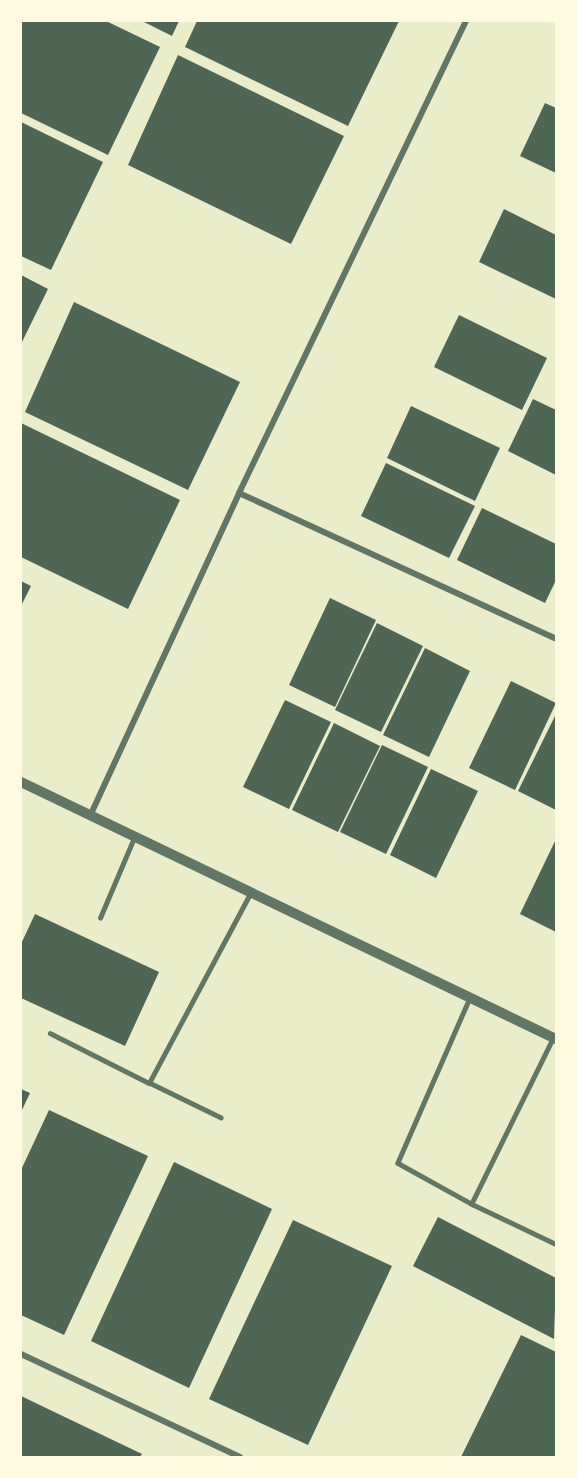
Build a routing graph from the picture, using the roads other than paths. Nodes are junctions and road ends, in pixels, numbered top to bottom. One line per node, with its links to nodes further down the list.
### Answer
1 (466, 21): 2 (street)
2 (239, 493): 3 (street); 5 (street)
3 (556, 639)
4 (21, 782): 5 (street)
5 (90, 816): 6 (street)
6 (134, 837): 7 (street); 8 (lane)
7 (251, 892): 9 (street); 12 (lane)
8 (100, 918)
9 (470, 998): 11 (street); 14 (lane)
10 (50, 1033): 12 (lane)
11 (555, 1038): 14 (lane)
12 (149, 1083): 13 (lane)
13 (221, 1118)
14 (472, 1204): 15 (lane)
15 (556, 1244)
16 (21, 1354): 17 (street)
17 (240, 1457)

